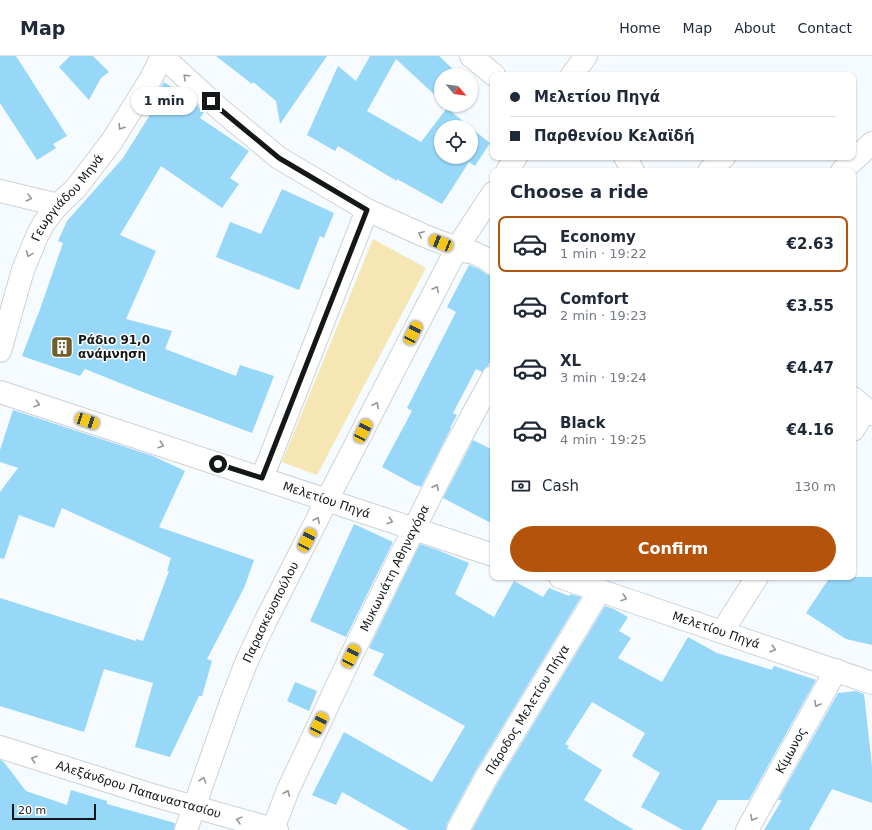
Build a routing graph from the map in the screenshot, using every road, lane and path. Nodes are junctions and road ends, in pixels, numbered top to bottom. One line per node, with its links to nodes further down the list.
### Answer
1 (162, 56): 14 (street, Γεωργιάδου Μηνά, one-way to 14); 15 (street, one-way to 1)
2 (471, 56): 4 (street)
3 (586, 56): 5 (street)
4 (490, 72)
5 (574, 72)
6 (872, 143): 7 (street)
7 (856, 158)
8 (721, 160): 10 (street)
9 (854, 160): 11 (street)
10 (712, 168)
11 (845, 168)
12 (0, 191): 14 (street, one-way to 14)
13 (490, 198): 16 (street, Παρασκευοπούλου)
14 (58, 205): 18 (street, Γεωργιάδου Μηνά, one-way to 18)
15 (367, 210): 16 (street, one-way to 15); 23 (street)
16 (457, 248): 17 (street); 24 (street, Παρασκευοπούλου, one-way to 16)
17 (490, 262)
18 (0, 351)
19 (490, 383): 25 (street, Μυκωνιάτη Αθηναγόρα, one-way to 19)
20 (0, 392): 23 (street, Μελετίου Πηγά, one-way to 23)
21 (864, 407): 22 (street)
22 (856, 424)
23 (262, 478): 24 (street, Μελετίου Πηγά)
24 (327, 500): 25 (street, Μελετίου Πηγά, one-way to 25); 34 (street, Παρασκευοπούλου, one-way to 24)
25 (414, 529): 26 (street, Μελετίου Πηγά); 35 (street, Μυκωνιάτη Αθηναγόρα, one-way to 25)
26 (490, 554)
27 (569, 580): 29 (street, Μελετίου Πηγά)
28 (756, 580): 30 (street)
29 (600, 590): 30 (street, Μελετίου Πηγά, one-way to 30); 37 (street, Πάροδος Μελετίου Πήγα)
30 (722, 632): 31 (street, Μελετίου Πηγά, one-way to 31)
31 (836, 670): 32 (street, Μελετίου Πηγά); 38 (street, Κίμωνος, one-way to 38)
32 (872, 683)
33 (0, 748): 34 (street, Αλεξάνδρου Παπαναστασίου, one-way to 33)
34 (194, 807): 35 (street, Αλεξάνδρου Παπαναστασίου, one-way to 34); 36 (street, Παρασκευοπούλου)
35 (275, 829)
36 (186, 830)
37 (458, 830)
38 (747, 830)

